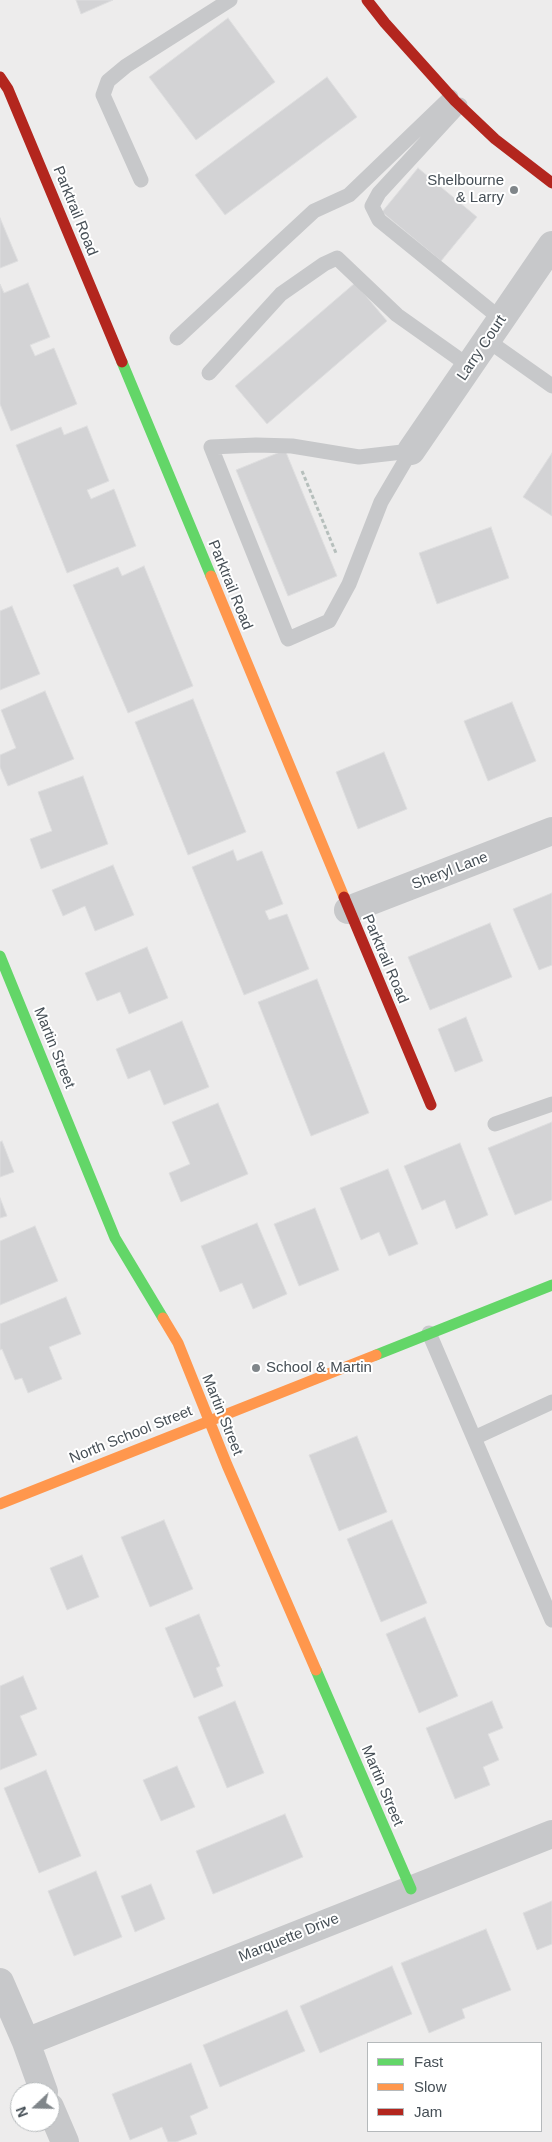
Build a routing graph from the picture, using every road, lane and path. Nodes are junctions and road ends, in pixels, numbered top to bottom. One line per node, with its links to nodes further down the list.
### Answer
1 (230, 0): 5 (lane)
2 (367, 0): 4 (street)
3 (0, 77): 17 (street, Parktrail Road)
4 (455, 101): 6 (street); 8 (lane); 9 (lane)
5 (141, 180)
6 (552, 183)
7 (552, 245): 8 (street, Larry Court)
8 (494, 329): 10 (street, Larry Court); 12 (lane)
9 (177, 338)
10 (469, 366): 11 (lane); 14 (street, Larry Court)
11 (209, 373)
12 (552, 386)
13 (292, 446): 14 (lane); 15 (path); 15 (lane)
14 (411, 451): 15 (lane)
15 (349, 584)
16 (552, 831): 17 (street, Sheryl Lane)
17 (348, 910): 20 (street, Parktrail Road)
18 (0, 956): 25 (street, Martin Street)
19 (552, 1104): 21 (lane)
20 (431, 1105)
21 (495, 1124)
22 (552, 1285): 23 (street, North School Street)
23 (429, 1333): 25 (street, North School Street); 26 (lane)
24 (552, 1402): 26 (lane)
25 (208, 1420): 27 (street, North School Street); 30 (street, Martin Street)
26 (474, 1438): 28 (lane)
27 (0, 1504)
28 (552, 1620)
29 (552, 1834): 30 (street, Marquette Drive)
30 (410, 1889): 32 (street, Marquette Drive)
31 (0, 1982): 32 (street)
32 (26, 2042): 33 (street)
33 (40, 2082)
34 (60, 2130): 35 (street)
35 (65, 2142)

